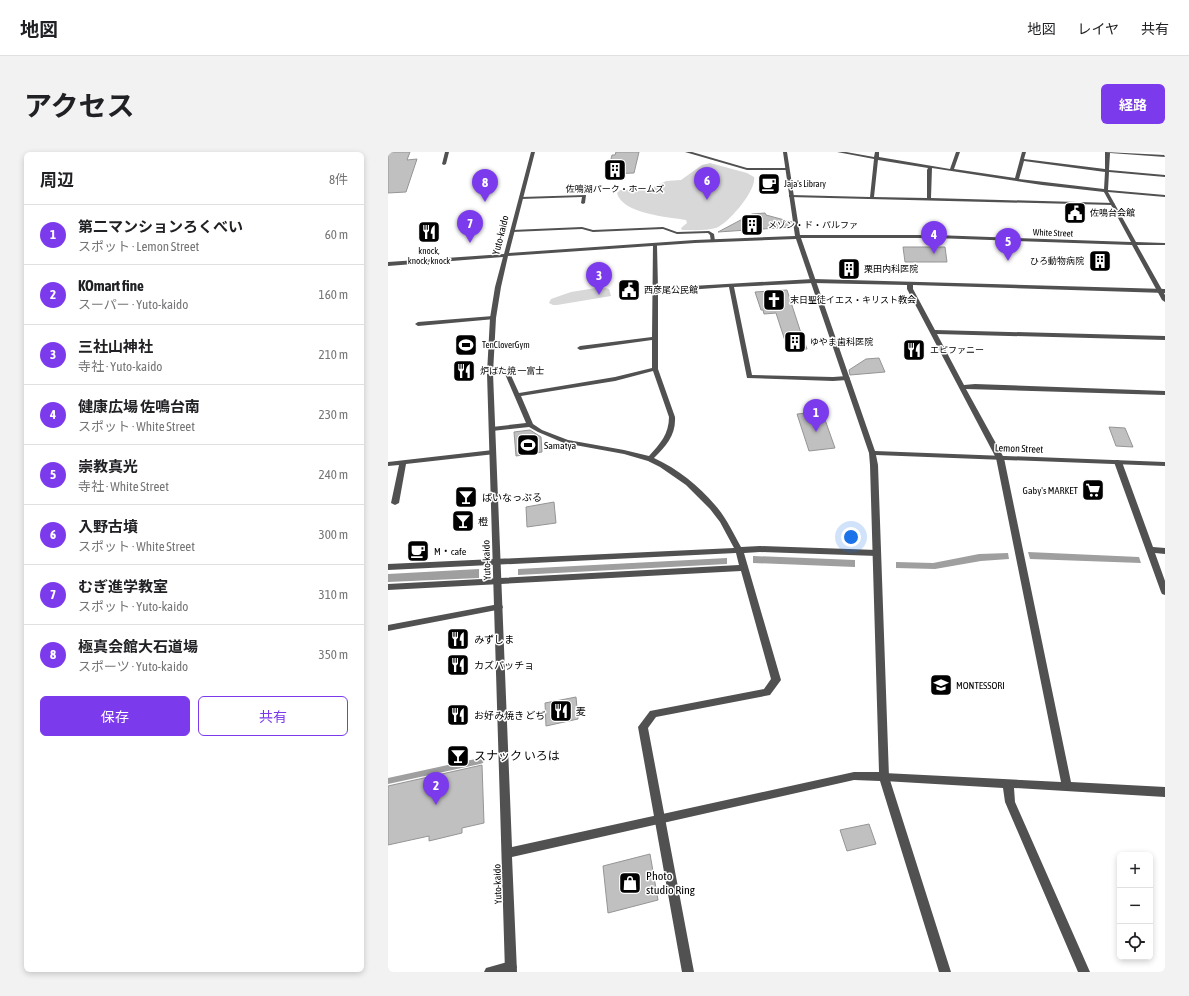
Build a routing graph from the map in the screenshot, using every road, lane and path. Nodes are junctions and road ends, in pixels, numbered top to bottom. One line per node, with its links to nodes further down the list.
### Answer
1 (447, 152): 14 (street)
2 (533, 152): 24 (street, Yuto-kaido)
3 (688, 152): 16 (street)
4 (785, 152): 16 (street)
5 (839, 152): 12 (street)
6 (877, 152): 12 (street)
7 (958, 152): 17 (street)
8 (1024, 152): 13 (street)
9 (1108, 152): 10 (street); 18 (street)
10 (1127, 153): 11 (street)
11 (1165, 156)
12 (876, 158): 15 (street); 25 (street)
13 (1022, 160): 18 (street); 20 (street)
14 (444, 164)
15 (931, 167): 17 (street); 26 (street)
16 (788, 169): 22 (street)
17 (952, 170): 20 (street)
18 (1108, 171): 19 (street); 21 (street)
19 (1165, 176)
20 (1016, 179): 21 (street)
21 (1106, 192): 23 (street); 28 (street)
22 (792, 196): 25 (street); 30 (street)
23 (1165, 196)
24 (521, 198): 27 (street); 29 (street, Yuto-kaido)
25 (872, 198): 26 (street)
26 (929, 200): 28 (street)
27 (583, 203)
28 (1113, 204): 32 (street)
29 (512, 231): 31 (street); 35 (street, Yuto-kaido)
30 (798, 237): 31 (street, White Street); 32 (street, White Street); 37 (street)
31 (713, 241): 34 (street, White Street)
32 (1134, 243): 33 (street, White Street); 41 (street)
33 (1165, 244)
34 (655, 245): 35 (street, White Street); 40 (street)
35 (506, 255): 36 (street, White Street); 43 (street, Yuto-kaido)
36 (388, 264)
37 (813, 281): 38 (street); 39 (street); 51 (street)
38 (910, 284): 41 (street); 45 (street)
39 (730, 286): 40 (street); 51 (street)
40 (656, 290): 46 (street)
41 (1163, 291): 42 (street)
42 (1165, 300)
43 (493, 318): 44 (street); 50 (street, Yuto-kaido)
44 (418, 324)
45 (933, 332): 47 (street); 52 (street)
46 (656, 338): 48 (street); 49 (street)
47 (1165, 338)
48 (580, 348)
49 (655, 368): 54 (street); 60 (street)
50 (490, 373): 54 (street); 56 (street, Yuto-kaido)
51 (847, 378): 58 (street)
52 (962, 387): 53 (street); 59 (street)
53 (1165, 393)
54 (517, 395): 55 (street)
55 (530, 425): 56 (street); 60 (street)
56 (492, 429): 57 (street, Yuto-kaido)
57 (493, 452): 61 (street); 70 (street, Yuto-kaido)
58 (872, 453): 59 (street, Lemon Street); 69 (street)
59 (1000, 458): 62 (street, Lemon Street); 80 (street)
60 (650, 459): 66 (street)
61 (403, 462): 63 (street); 65 (street)
62 (1118, 462): 64 (street, Lemon Street); 67 (street)
63 (388, 464)
64 (1165, 464)
65 (395, 503)
66 (739, 550): 69 (street); 70 (street); 72 (street)
67 (1150, 550): 68 (street); 75 (street)
68 (1165, 551)
69 (877, 553): 78 (street)
70 (497, 562): 71 (street); 73 (street, Yuto-kaido)
71 (388, 567)
72 (745, 568): 73 (street); 82 (street)
73 (498, 581): 74 (street); 76 (street, Yuto-kaido)
74 (388, 587)
75 (1165, 592)
76 (499, 607): 77 (street); 83 (street, Yuto-kaido)
77 (388, 628)
78 (884, 777): 79 (street); 82 (street); 87 (street)
79 (1008, 783): 80 (street); 88 (street)
80 (1068, 787): 81 (street)
81 (1165, 792)
82 (661, 819): 83 (street); 86 (street)
83 (507, 853): 84 (street, Yuto-kaido)
84 (511, 969): 85 (street)
85 (490, 972)
86 (688, 972)
87 (945, 972)
88 (1084, 972)

